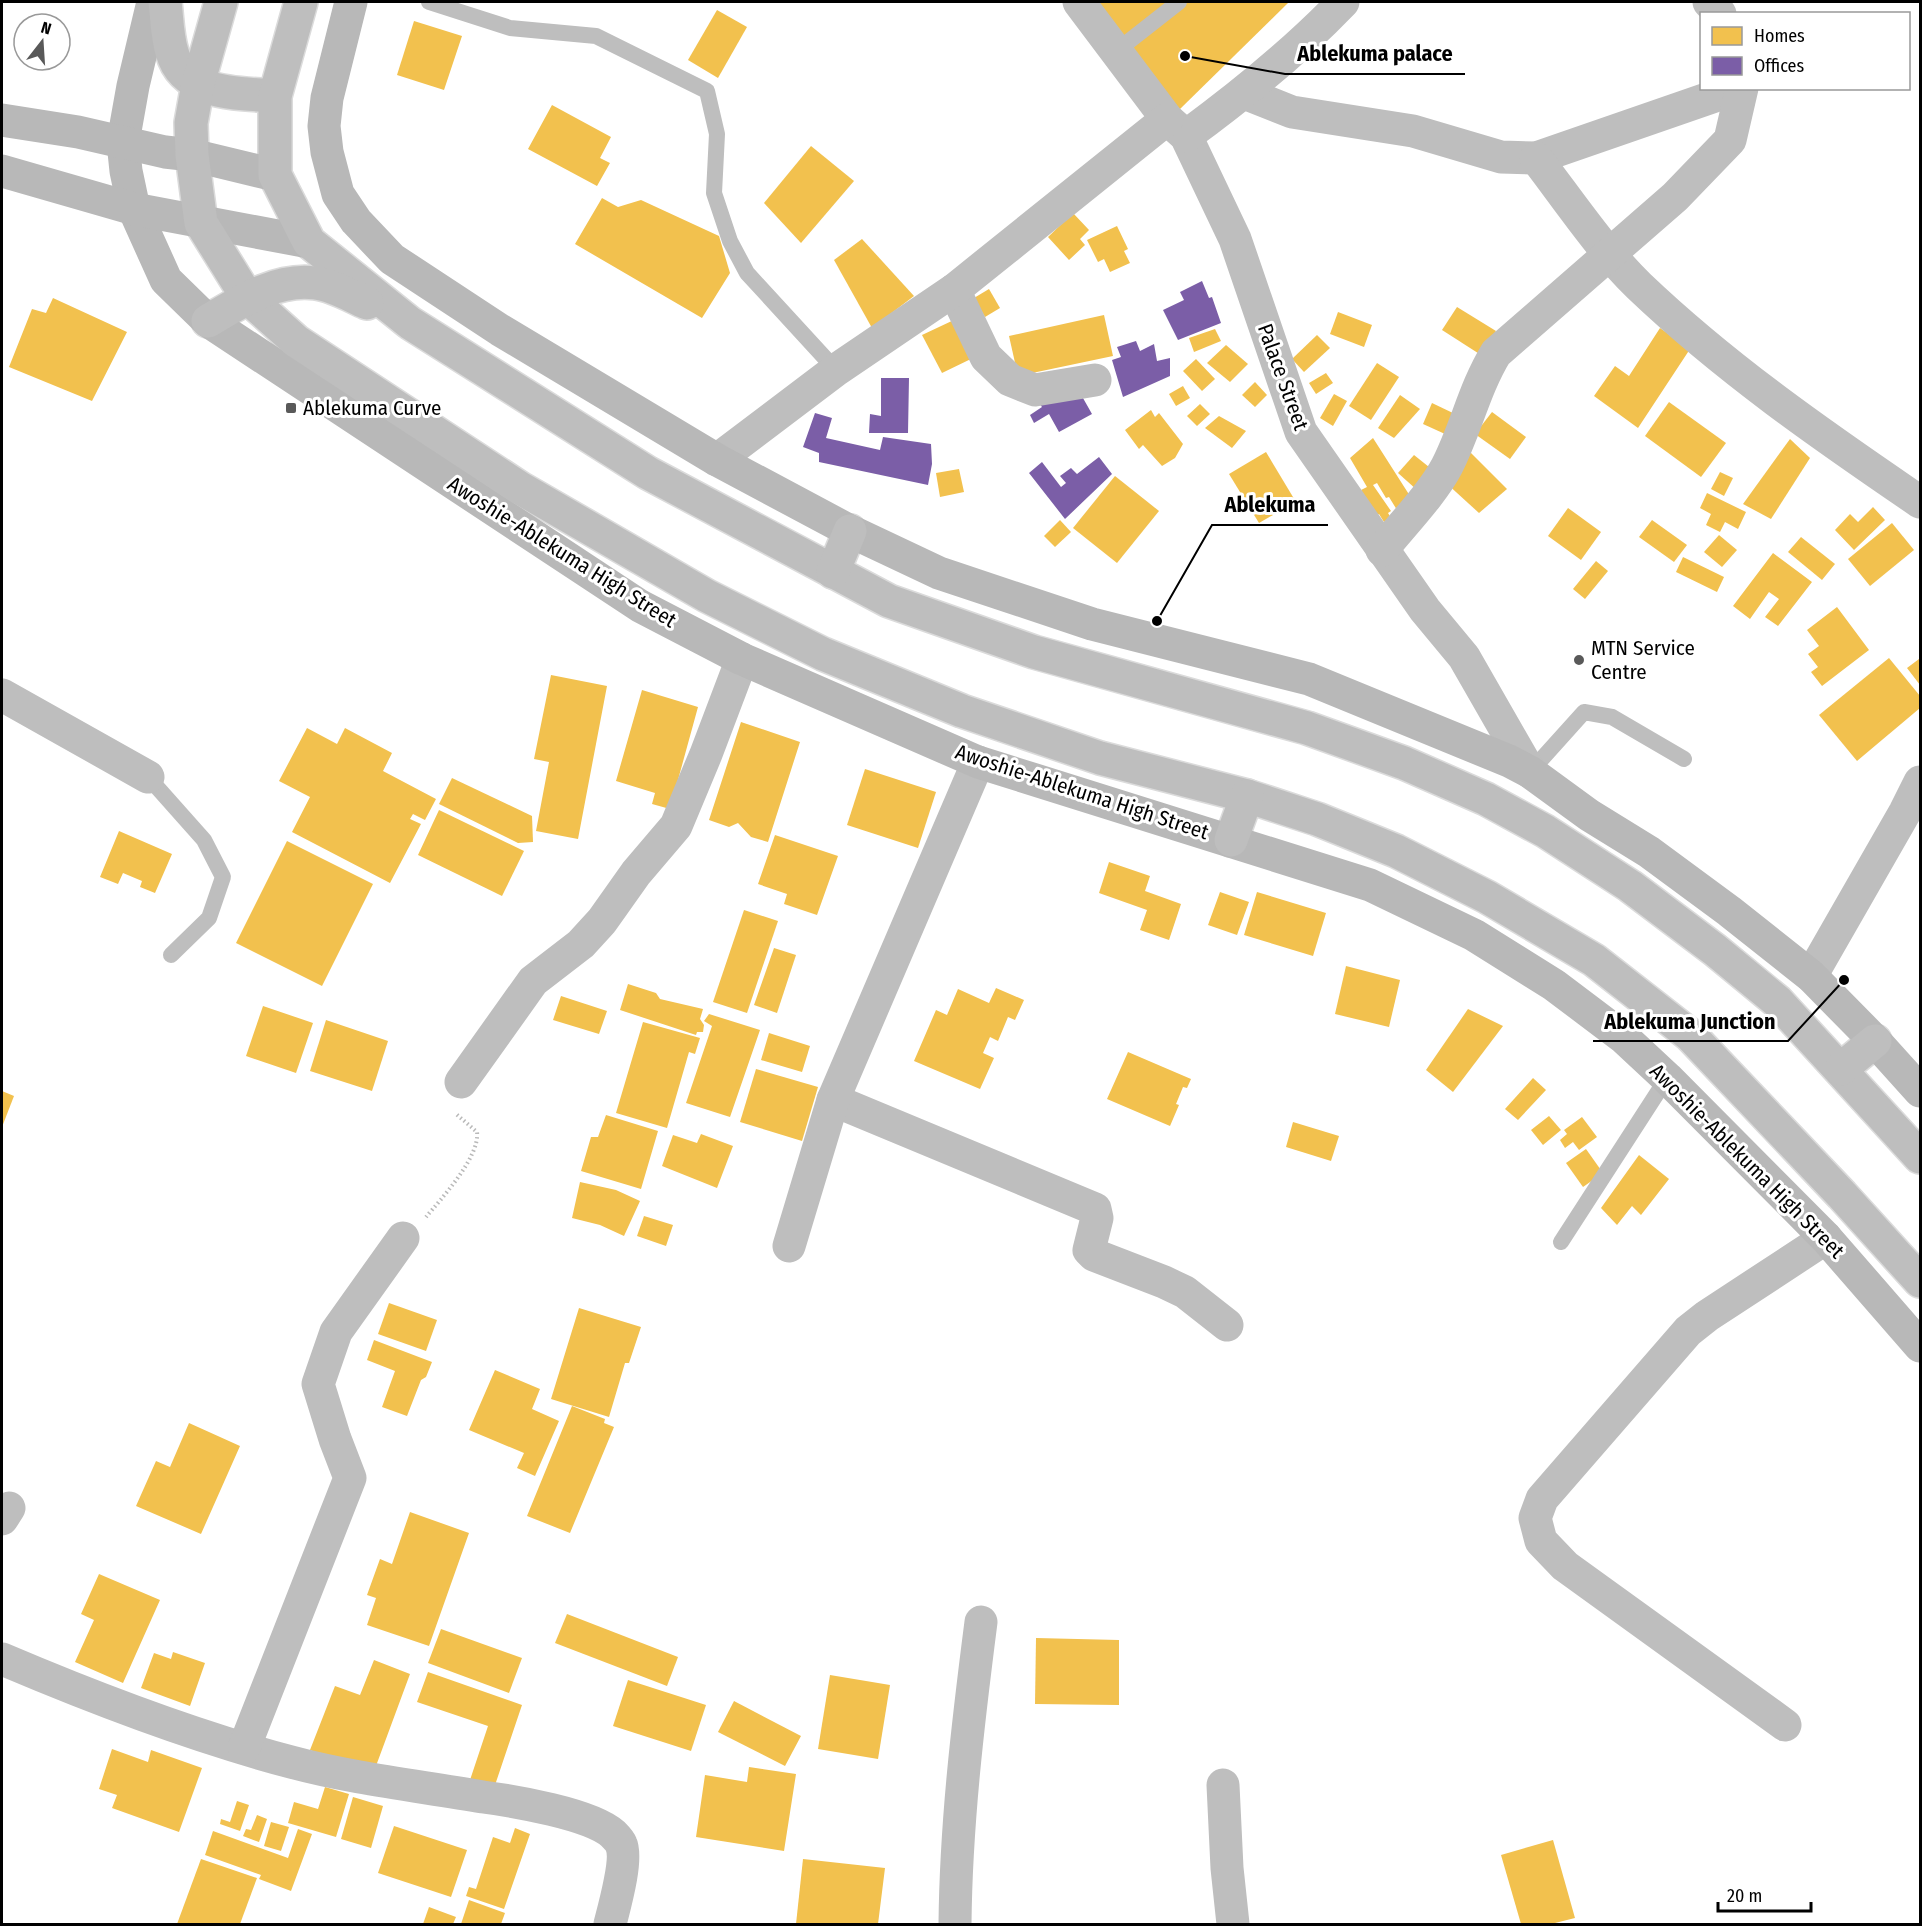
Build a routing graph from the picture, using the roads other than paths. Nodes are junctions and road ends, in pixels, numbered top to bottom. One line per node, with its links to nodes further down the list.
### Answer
1 (153, 2): 18 (street, Awoshie-Ablekuma High Street)
2 (165, 2): 11 (street)
3 (221, 2): 11 (street)
4 (302, 2): 15 (street)
5 (351, 2): 33 (street)
6 (429, 2): 31 (lane)
7 (1079, 2): 10 (street, Palace Street)
8 (1179, 2): 10 (lane)
9 (1343, 2): 14 (street)
10 (1114, 49): 17 (street, Palace Street)
11 (198, 84): 15 (street); 19 (street)
12 (1726, 90): 20 (street)
13 (1742, 90): 26 (street)
14 (1244, 93): 17 (street); 20 (street)
15 (275, 96): 22 (street)
16 (2, 120): 18 (street)
17 (1177, 128): 27 (street); 36 (street, Palace Street)
18 (123, 142): 19 (street); 23 (street, Awoshie-Ablekuma High Street)
19 (192, 155): 22 (street); 24 (street)
20 (1536, 158): 26 (street)
21 (2, 171): 23 (street)
22 (275, 175): 25 (street)
23 (134, 209): 24 (street); 29 (street, Awoshie-Ablekuma High Street)
24 (201, 223): 25 (street); 28 (street, Awoshie-Ablekuma High Street)
25 (309, 242): 30 (street)
26 (1609, 253): 34 (street); 36 (street)
27 (954, 291): 31 (street); 32 (street)
28 (247, 297): 29 (street); 30 (street); 45 (street, Awoshie-Ablekuma High Street)
29 (208, 321): 38 (street, Awoshie-Ablekuma High Street)
30 (410, 323): 37 (street)
31 (836, 370): 33 (street)
32 (1095, 380)
33 (717, 460): 35 (street)
34 (1920, 502)
35 (850, 531): 37 (street); 42 (street)
36 (1382, 550): 42 (street, Palace Street)
37 (833, 572): 50 (street)
38 (742, 660): 41 (street, Awoshie-Ablekuma High Street); 52 (street)
39 (2, 695): 43 (street)
40 (1684, 759): 42 (lane)
41 (978, 762): 46 (street, Awoshie-Ablekuma High Street); 54 (street)
42 (1530, 772): 48 (street)
43 (148, 777): 47 (lane)
44 (1920, 782): 48 (street)
45 (1247, 796): 46 (street); 60 (street, Awoshie-Ablekuma High Street)
46 (1230, 840): 51 (street, Awoshie-Ablekuma High Street)
47 (171, 955)
48 (1811, 976): 49 (street)
49 (1875, 1041): 50 (street); 53 (street)
50 (1841, 1069): 55 (street)
51 (1667, 1078): 57 (street, Awoshie-Ablekuma High Street); 58 (lane)
52 (460, 1082)
53 (1920, 1090)
54 (833, 1100): 59 (street); 61 (street)
55 (1920, 1157)
56 (415, 1228): 66 (street)
57 (1826, 1238): 62 (street, Awoshie-Ablekuma High Street); 65 (street)
58 (1561, 1242)
59 (789, 1246)
60 (1920, 1281)
61 (1227, 1325)
62 (1920, 1346)
63 (981, 1622): 69 (street)
64 (2, 1659): 66 (street)
65 (1785, 1725)
66 (244, 1748): 68 (street)
67 (1223, 1785): 70 (street)
68 (610, 1924)
69 (955, 1924)
70 (1233, 1924)

